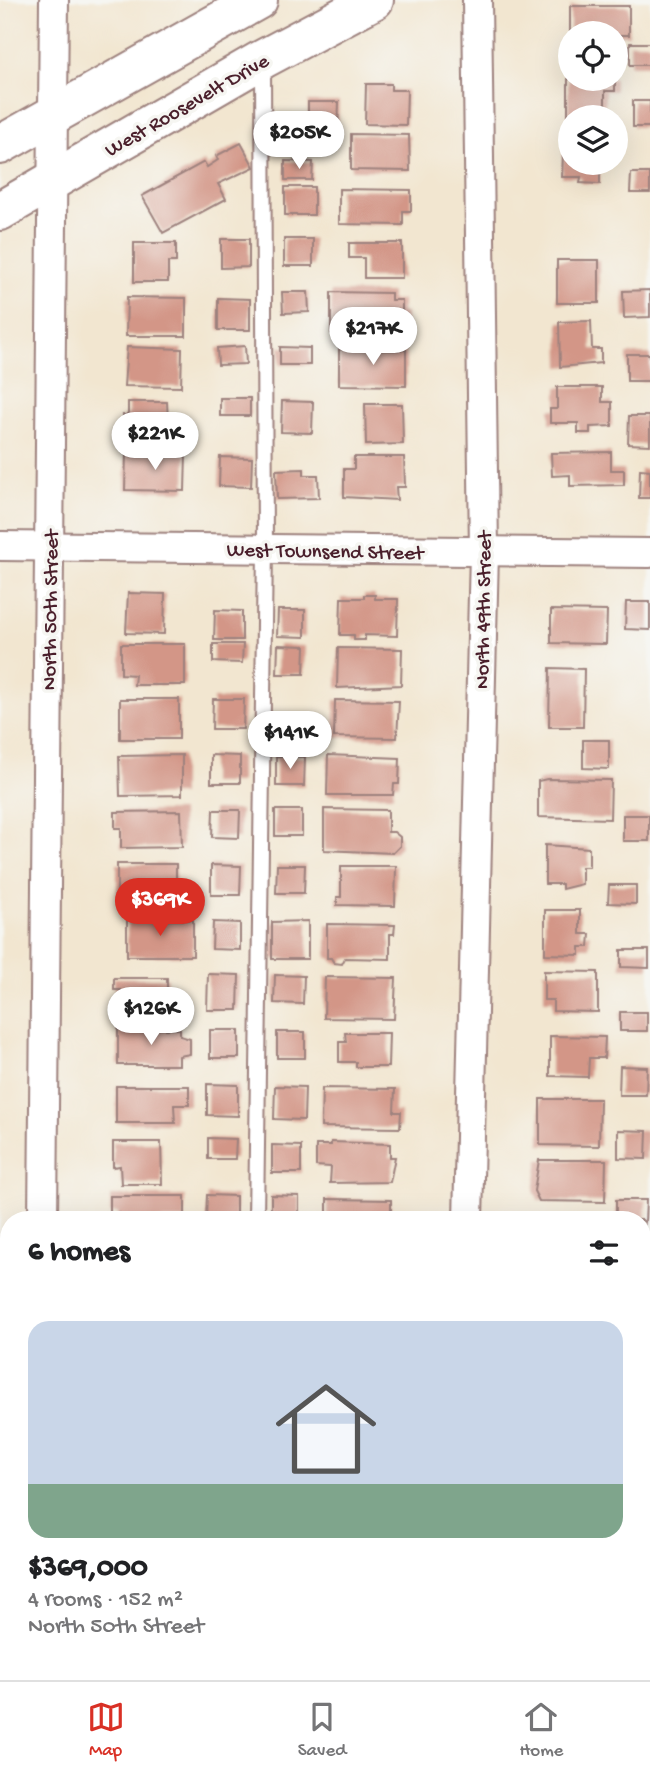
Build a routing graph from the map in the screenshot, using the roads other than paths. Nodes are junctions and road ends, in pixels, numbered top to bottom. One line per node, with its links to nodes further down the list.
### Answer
1 (54, 0): 6 (street, North 50th Street)
2 (258, 0): 6 (street)
3 (374, 0): 5 (street, West Roosevelt Drive)
4 (477, 0): 13 (street, North 49th Street)
5 (263, 59): 8 (street, West Roosevelt Drive); 12 (lane)
6 (52, 116): 7 (street); 8 (street, North 50th Street)
7 (0, 145)
8 (52, 181): 9 (street, West Roosevelt Drive); 11 (street, North 50th Street)
9 (0, 211)
10 (0, 546): 11 (street, West Townsend Street)
11 (50, 547): 12 (street, West Townsend Street); 15 (street, North 50th Street)
12 (265, 549): 13 (street, West Townsend Street); 16 (lane)
13 (484, 552): 14 (street, West Townsend Street); 17 (street, North 49th Street)
14 (650, 553)
15 (43, 1211)
16 (256, 1211)
17 (468, 1211)

